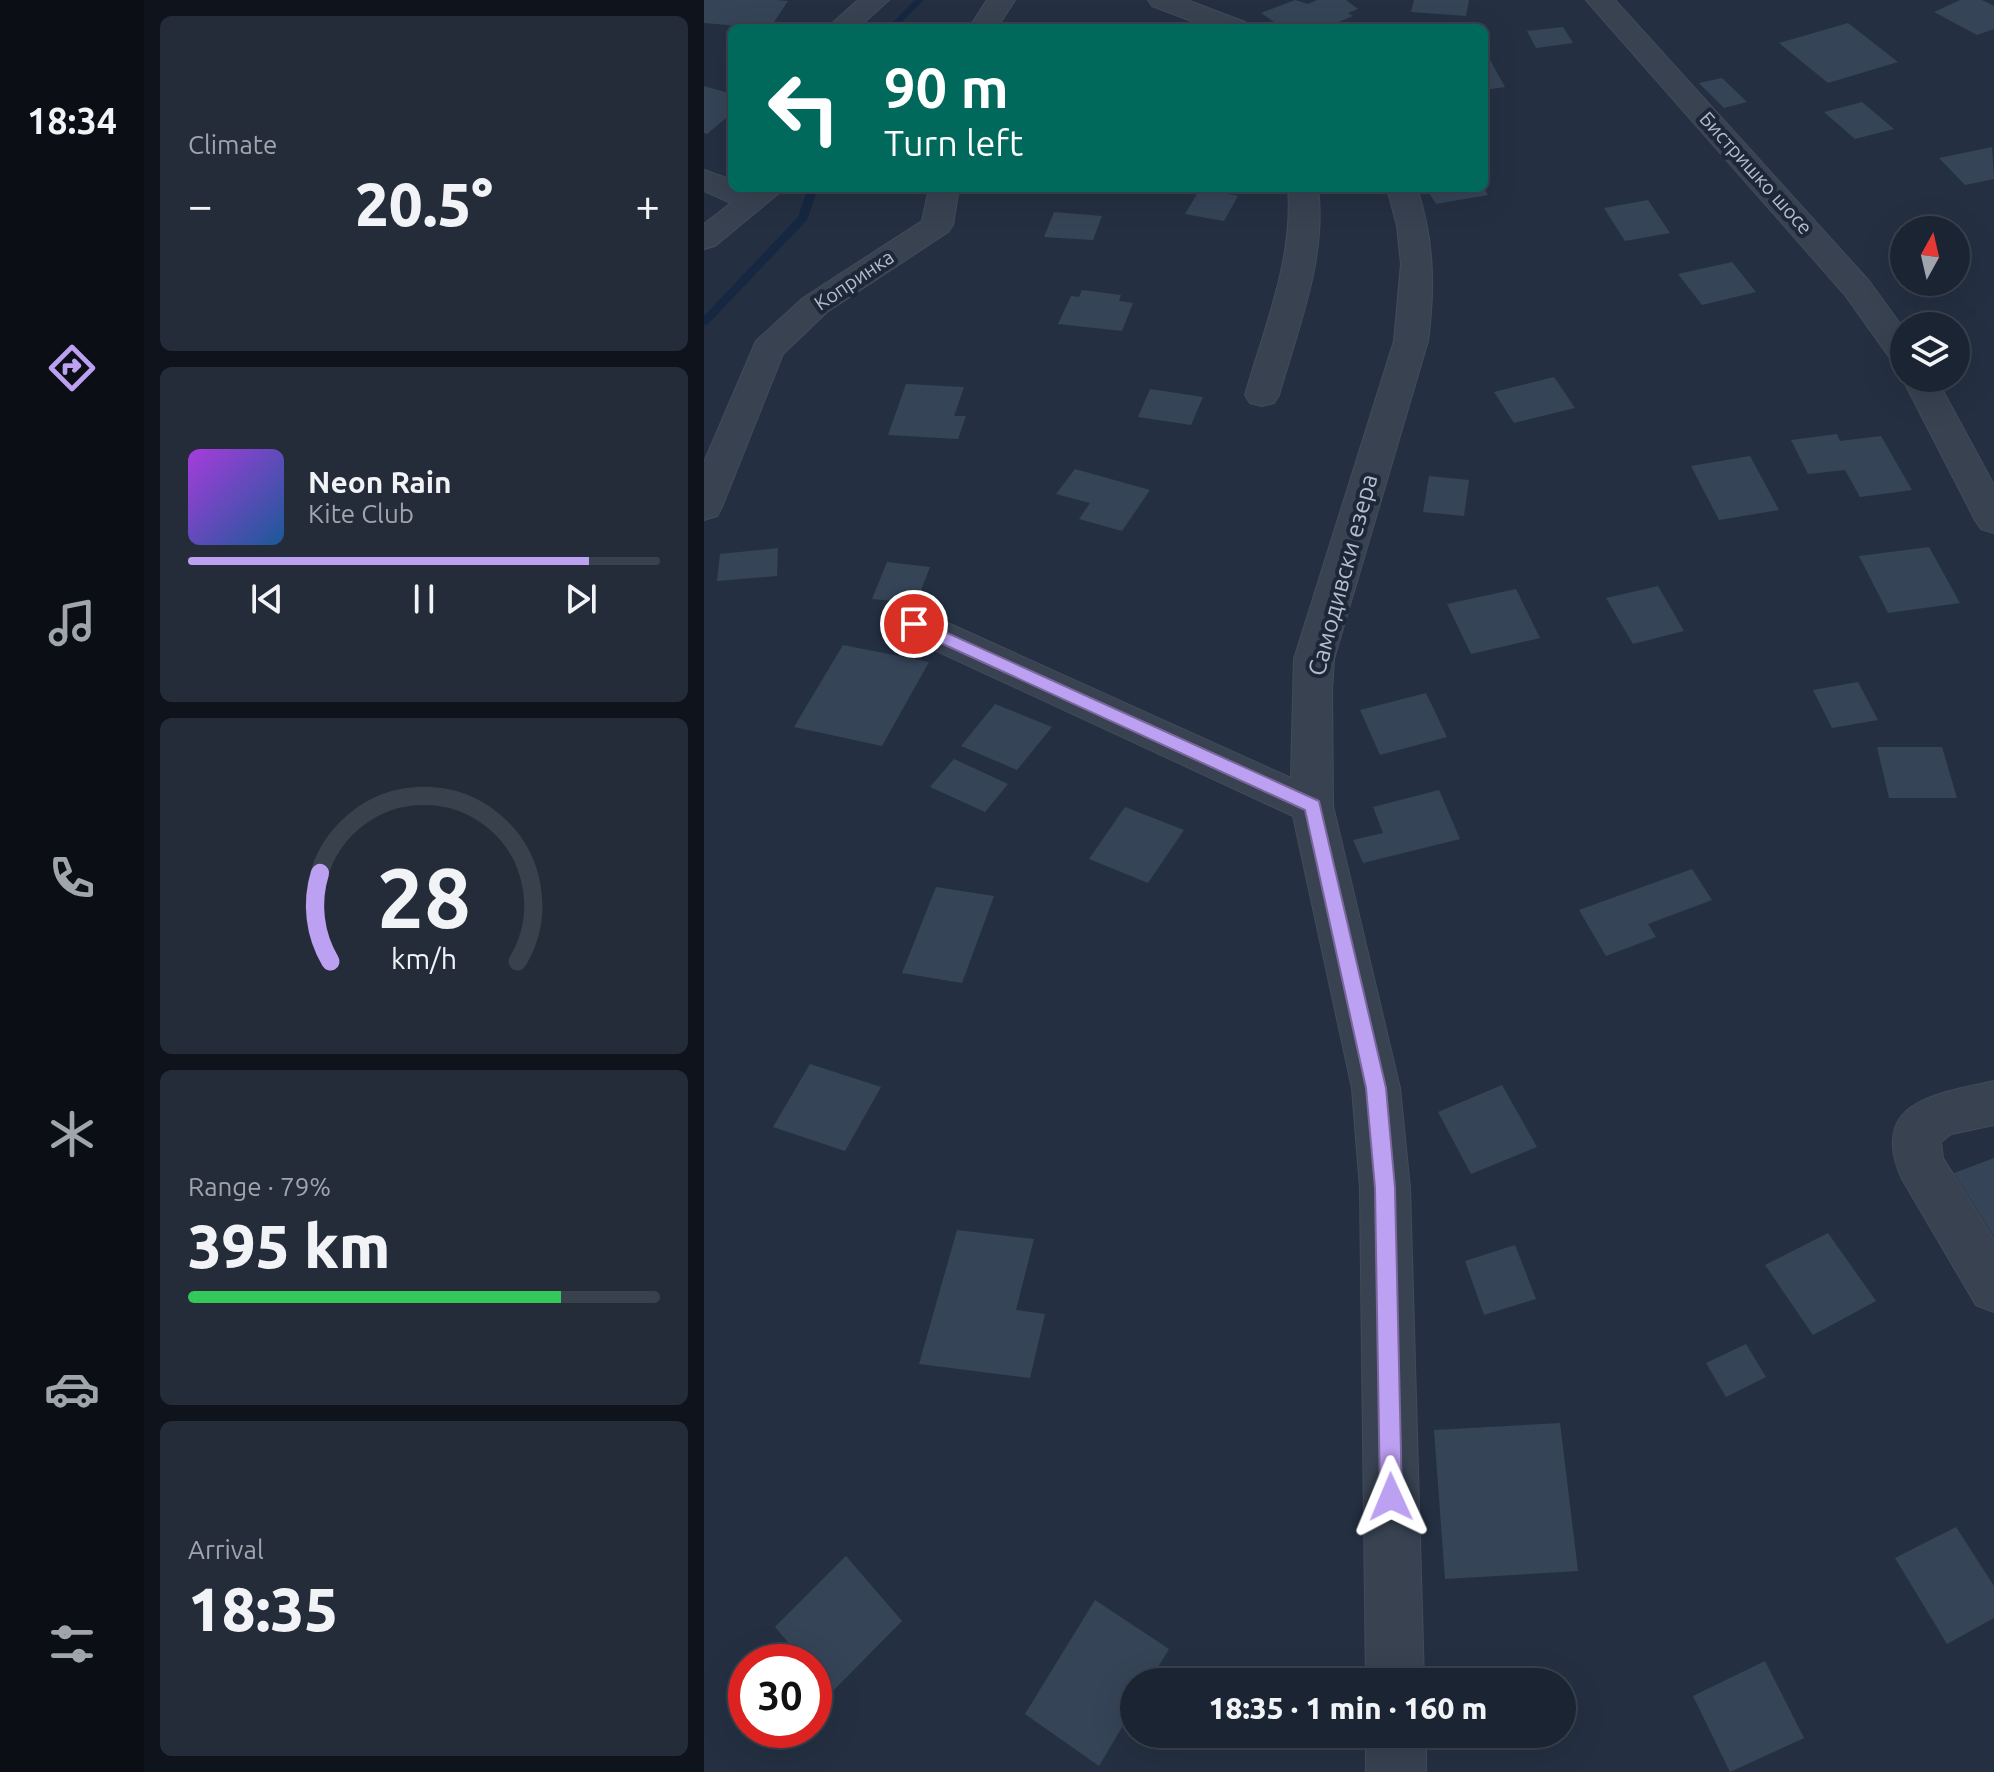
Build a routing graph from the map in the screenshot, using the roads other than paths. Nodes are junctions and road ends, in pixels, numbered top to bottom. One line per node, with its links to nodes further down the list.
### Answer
1 (875, 0): 5 (street)
2 (1001, 0): 6 (street)
3 (1162, 0): 7 (street)
4 (1600, 0): 15 (street, Бистришко шосе)
5 (846, 24)
6 (986, 24)
7 (1225, 24)
8 (704, 179): 9 (street)
9 (728, 186)
10 (943, 192): 18 (street, Копринка)
11 (1304, 192): 17 (street)
12 (1404, 192): 21 (street, Самодивски езера)
13 (761, 195): 14 (street)
14 (704, 239)
15 (1890, 334)
16 (1926, 392): 19 (street)
17 (1262, 395)
18 (704, 507)
19 (1994, 520)
20 (914, 624): 21 (street)
21 (1312, 806): 24 (street, Самодивски езера)
22 (1994, 1103): 23 (street)
23 (1994, 1287)
24 (1395, 1668)
25 (1396, 1748): 26 (street)
26 (1396, 1772)

